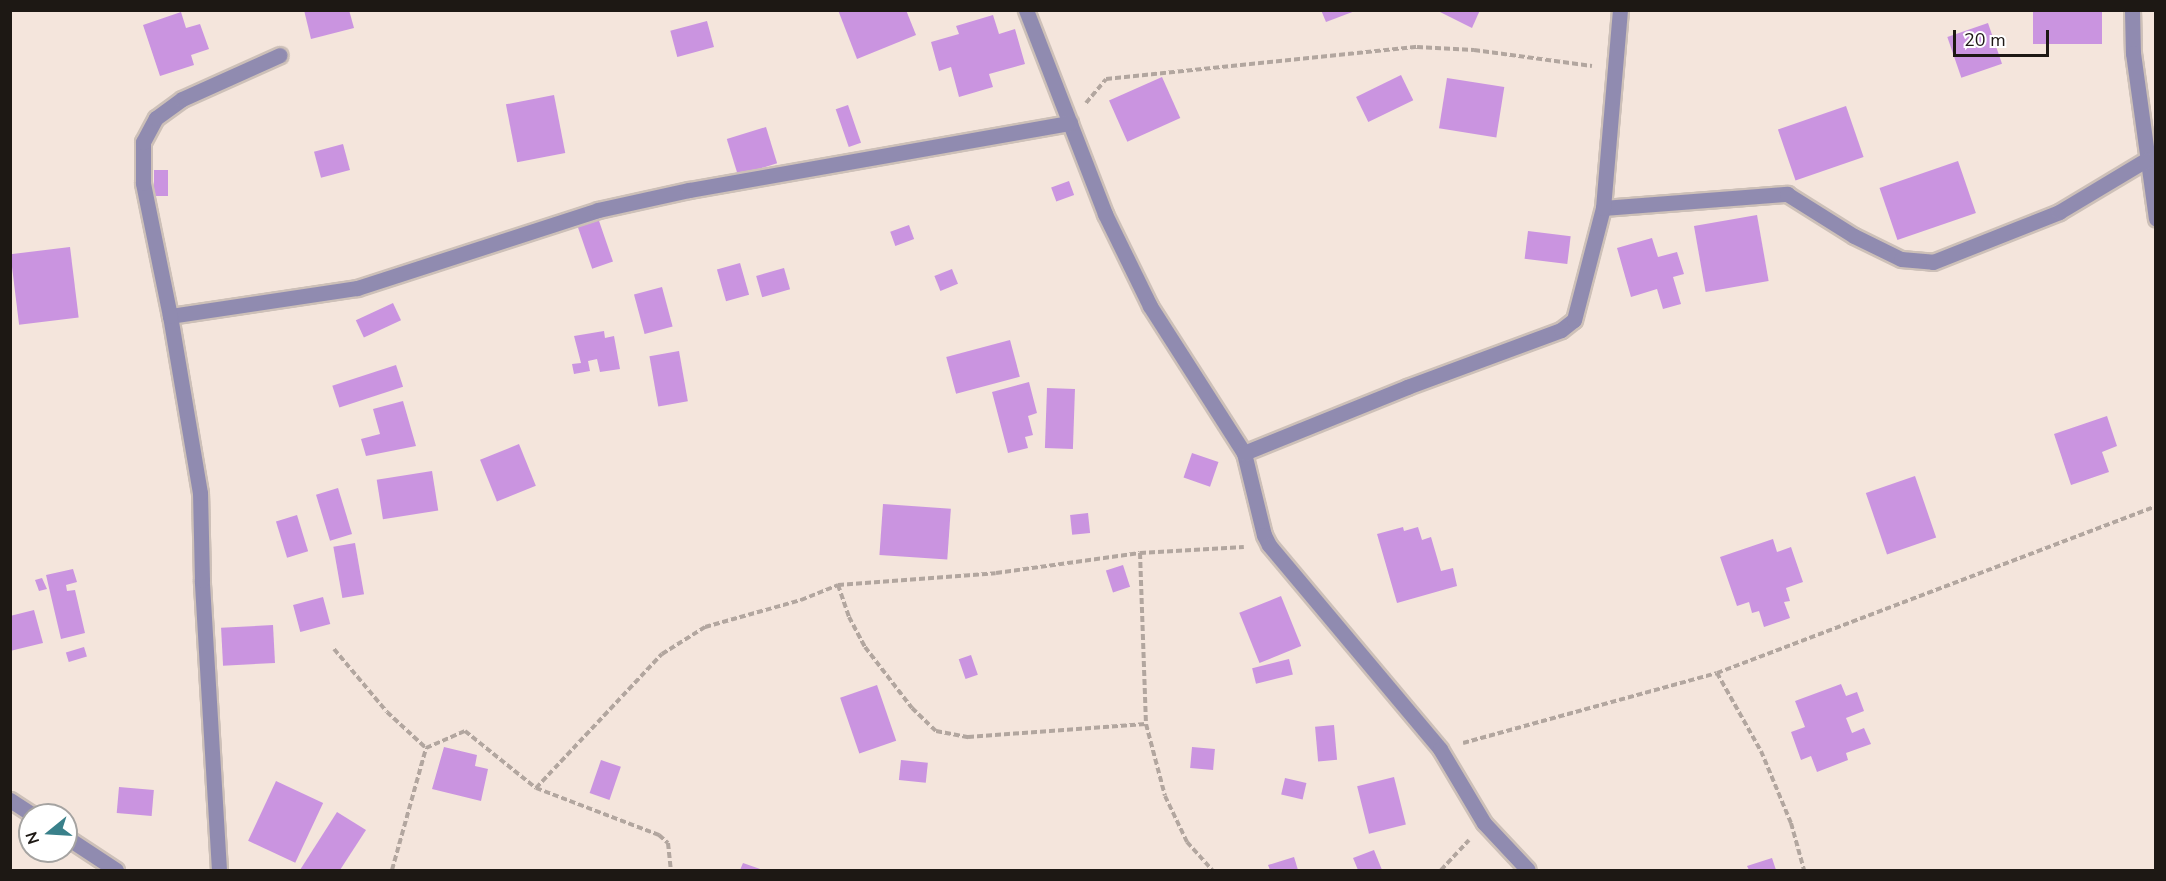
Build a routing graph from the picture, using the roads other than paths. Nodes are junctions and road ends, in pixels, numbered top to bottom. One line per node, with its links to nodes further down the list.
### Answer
1 (1026, 10): 5 (street)
2 (1620, 10): 7 (street)
3 (2132, 10): 6 (street)
4 (280, 55): 9 (street)
5 (1070, 123): 9 (street); 10 (street)
6 (2146, 160): 7 (street); 8 (street)
7 (1603, 208): 10 (street)
8 (2156, 218)
9 (170, 316): 13 (street)
10 (1244, 453): 14 (street)
11 (78, 845): 12 (street)
12 (116, 870)
13 (219, 870)
14 (1528, 870)

